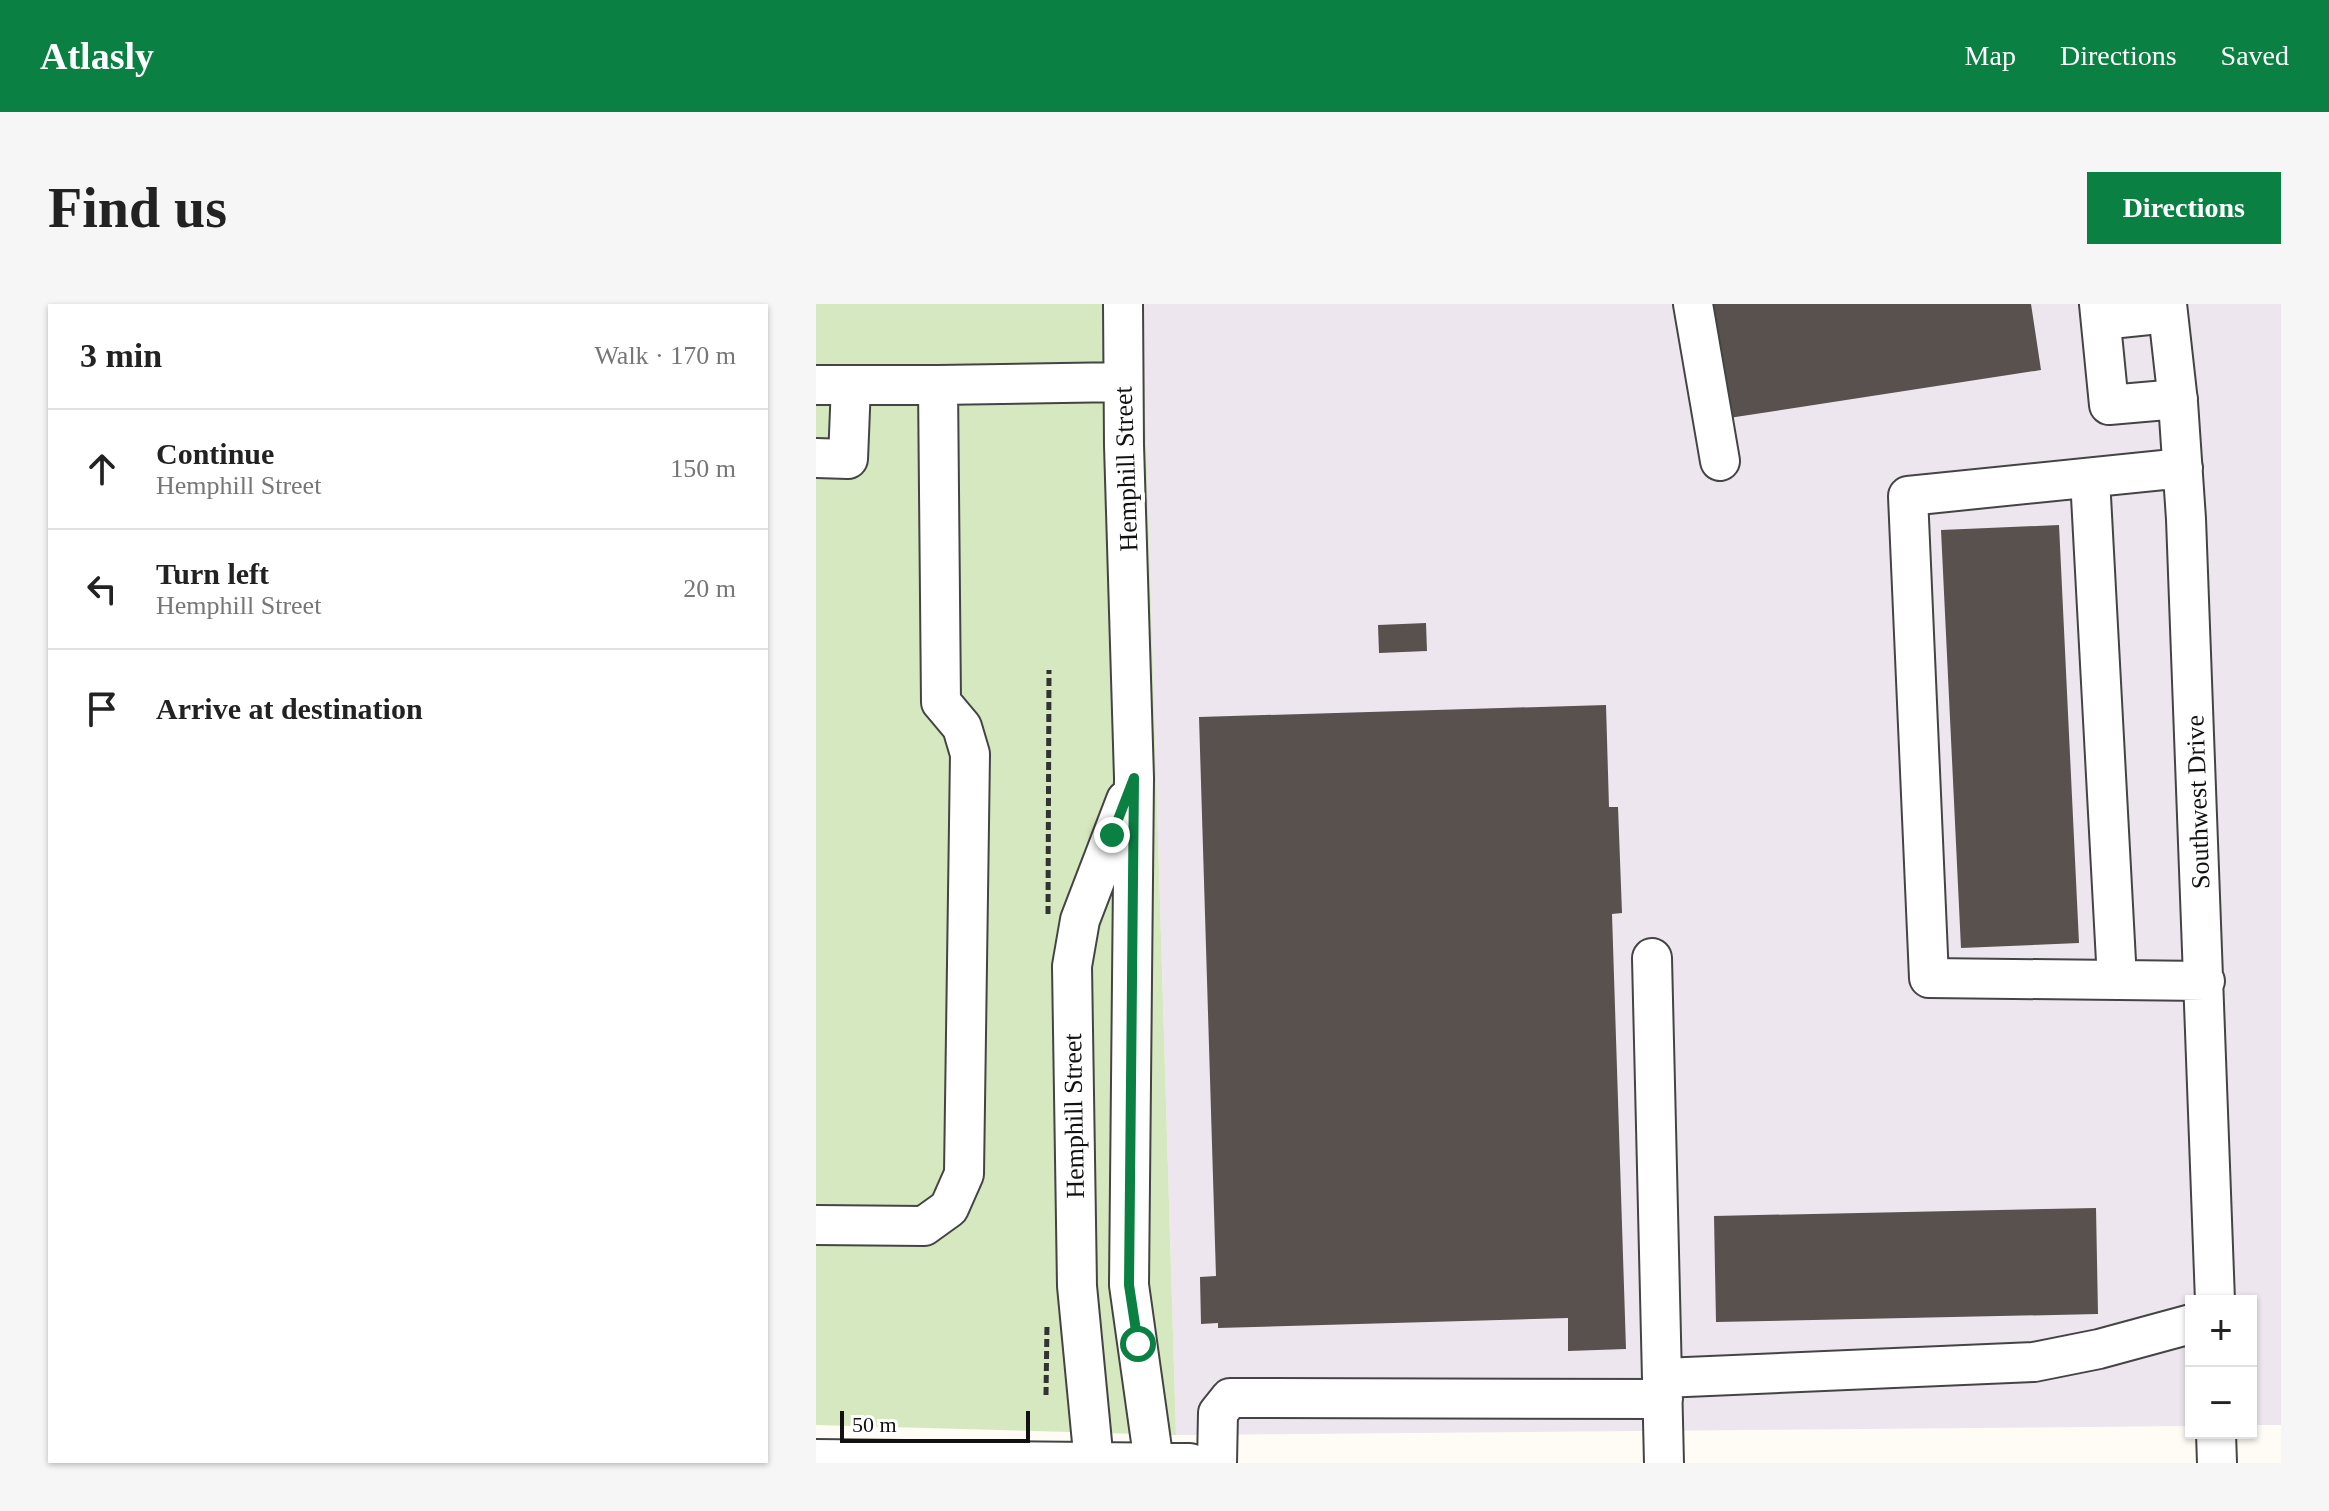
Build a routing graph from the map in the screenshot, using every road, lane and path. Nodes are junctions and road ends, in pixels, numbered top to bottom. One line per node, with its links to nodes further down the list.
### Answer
1 (1123, 304): 5 (street, Hemphill Street)
2 (1693, 304): 10 (street)
3 (2168, 308): 4 (street); 8 (street, Southwest Drive)
4 (2100, 312): 8 (street)
5 (1123, 382): 7 (street); 13 (street, Hemphill Street)
6 (833, 385): 7 (street); 9 (street)
7 (938, 385): 17 (street)
8 (2178, 399): 11 (street, Southwest Drive)
9 (816, 458)
10 (1720, 461)
11 (2183, 468): 12 (street); 16 (street, Southwest Drive)
12 (2090, 478): 15 (street); 15 (street)
13 (1134, 778): 23 (street, Hemphill Street); 24 (street, Hemphill Street)
14 (1652, 958): 20 (street)
15 (2117, 980): 16 (street)
16 (2205, 981): 18 (street, Southwest Drive)
17 (816, 1225)
18 (2215, 1295)
19 (2185, 1326): 20 (street)
20 (1663, 1388): 26 (street); 27 (street)
21 (2216, 1439): 28 (street)
22 (816, 1459): 23 (street)
23 (1094, 1463): 24 (street)
24 (1154, 1463): 25 (street)
25 (1190, 1463)
26 (1217, 1463)
27 (1664, 1463)
28 (2217, 1463)

